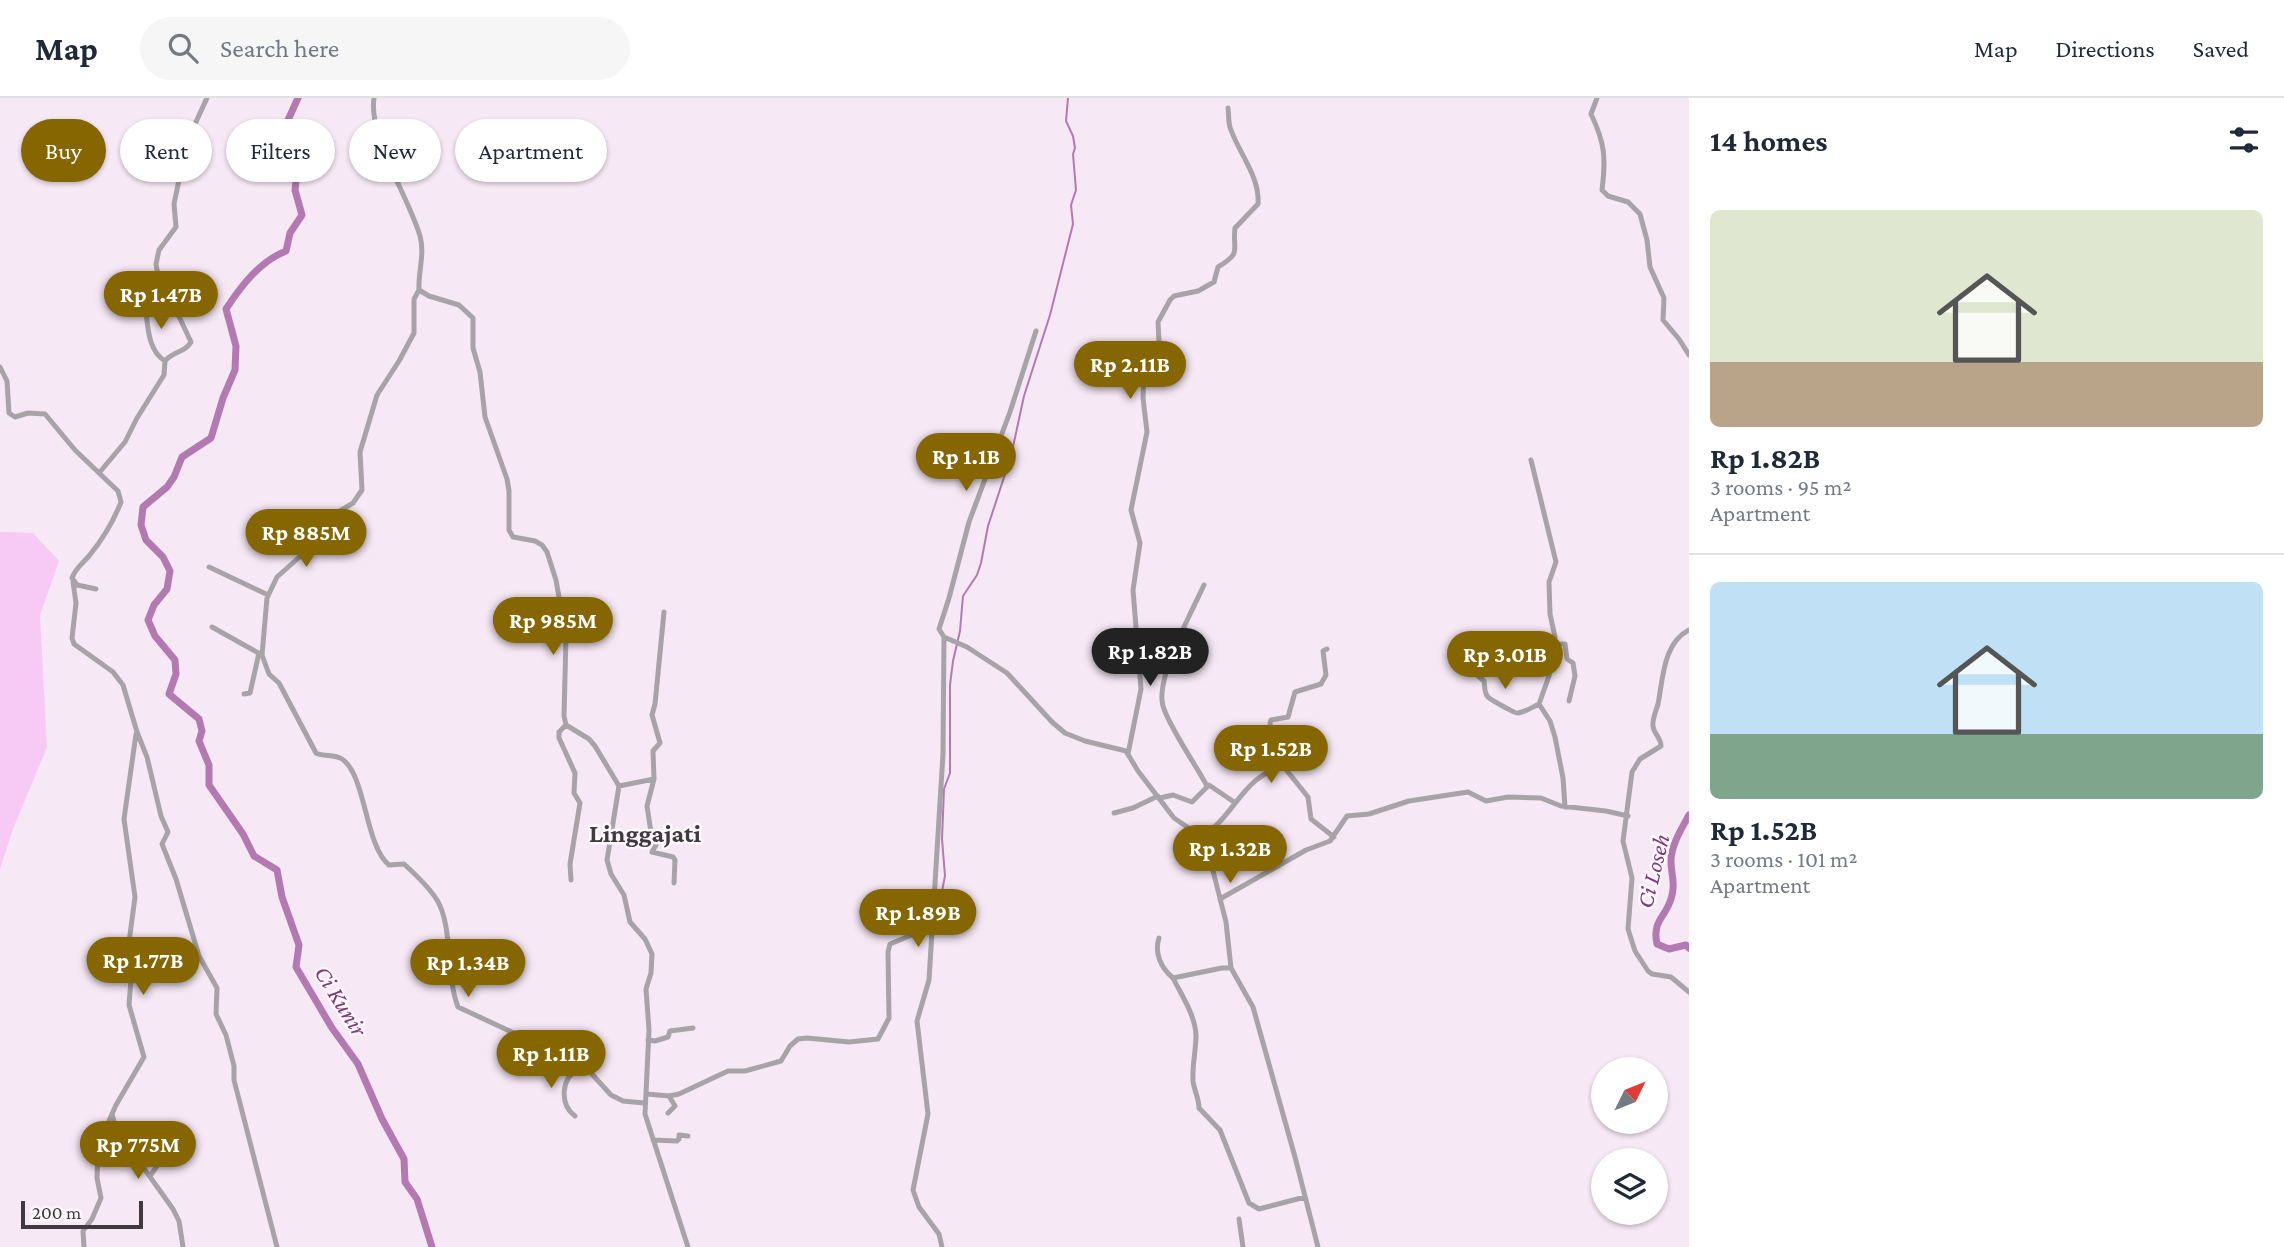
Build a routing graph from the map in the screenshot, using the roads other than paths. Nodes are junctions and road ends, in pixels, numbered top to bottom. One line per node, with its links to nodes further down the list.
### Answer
1 (207, 98): 9 (street)
2 (374, 98): 5 (street)
3 (1597, 98): 8 (street)
4 (1228, 108): 31 (street)
5 (419, 290): 17 (street); 29 (street)
6 (146, 312): 9 (street)
7 (1036, 331): 21 (street)
8 (1689, 355)
9 (166, 361): 12 (street)
10 (0, 367): 12 (street)
11 (1531, 460): 22 (street)
12 (99, 473): 14 (street)
13 (209, 567): 17 (street)
14 (74, 582): 16 (street); 30 (street)
15 (1204, 585): 35 (street)
16 (96, 589)
17 (268, 595): 24 (street)
18 (664, 612): 33 (street)
19 (212, 627): 24 (street)
20 (1689, 630): 40 (street)
21 (944, 637): 31 (street); 46 (street)
22 (1553, 644): 27 (street); 28 (street)
23 (1327, 649): 32 (street)
24 (260, 654): 26 (street); 53 (street)
25 (1477, 667): 28 (street)
26 (244, 694)
27 (1569, 701)
28 (1539, 704): 38 (street)
29 (566, 725): 34 (street); 43 (street)
30 (137, 732): 58 (street); 70 (street)
31 (1128, 754): 36 (street)
32 (1280, 767): 37 (street); 41 (street)
33 (653, 779): 34 (street); 44 (street)
34 (620, 786): 52 (street)
35 (1207, 786): 36 (street); 37 (street)
36 (1159, 797): 39 (street); 42 (street)
37 (1234, 802): 42 (street)
38 (1565, 807): 40 (street); 41 (street)
39 (1114, 813)
40 (1628, 816): 50 (street)
41 (1334, 837): 45 (street)
42 (1198, 838): 45 (street)
43 (571, 880)
44 (674, 883)
45 (1220, 899): 48 (street)
46 (933, 926): 55 (street); 72 (street)
47 (1159, 938): 49 (street)
48 (1231, 968): 49 (street); 66 (street)
49 (1173, 978): 66 (street)
50 (1689, 992)
51 (693, 1028): 52 (street)
52 (648, 1040): 54 (street)
53 (579, 1068): 56 (street); 59 (street)
54 (647, 1094): 55 (street); 56 (street)
55 (669, 1096): 57 (street)
56 (644, 1104): 63 (street)
57 (668, 1113)
58 (112, 1114): 60 (street); 61 (street)
59 (575, 1116)
60 (107, 1125): 61 (street); 68 (street)
61 (116, 1131): 65 (street)
62 (688, 1136): 63 (street)
63 (653, 1140): 71 (street)
64 (157, 1141): 65 (street)
65 (150, 1176): 69 (street)
66 (1305, 1197): 74 (street)
67 (1239, 1219): 73 (street)
68 (84, 1247)
69 (183, 1247)
70 (276, 1247)
71 (688, 1247)
72 (942, 1247)
73 (1243, 1247)
74 (1318, 1247)

